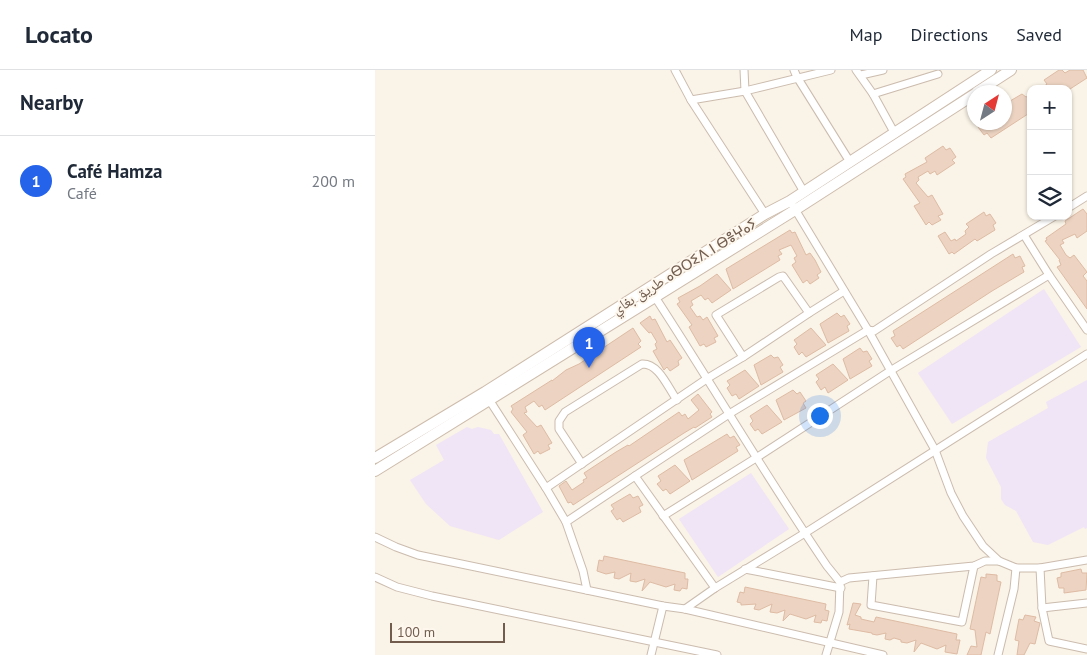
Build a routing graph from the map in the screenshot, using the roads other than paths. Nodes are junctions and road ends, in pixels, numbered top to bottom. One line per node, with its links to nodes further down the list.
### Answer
1 (675, 70): 14 (street)
2 (744, 70): 11 (street)
3 (831, 70): 8 (street)
4 (883, 70): 7 (street)
5 (991, 70): 15 (main road, طريق بغاي ⴰⴱⵔⵉⴷ ⵏ ⴱⴻⵖⴰⵢ)
6 (1011, 70): 10 (main road, طريق بغاي ⴰⴱⵔⵉⴷ ⵏ ⴱⴻⵖⴰⵢ)
7 (858, 72): 12 (street)
8 (796, 74): 11 (street); 16 (street)
9 (938, 74): 12 (street)
10 (988, 85)
11 (745, 91): 14 (street); 17 (street)
12 (873, 94): 15 (street)
13 (967, 99): 20 (main road, طريق بغاي ⴰⴱⵔⵉⴷ ⵏ ⴱⴻⵖⴰⵢ)
14 (691, 100): 21 (street)
15 (895, 134): 16 (main road, طريق بغاي ⴰⴱⵔⵉⴷ ⵏ ⴱⴻⵖⴰⵢ)
16 (851, 162): 17 (main road, طريق بغاي ⴰⴱⵔⵉⴷ ⵏ ⴱⴻⵖⴰⵢ)
17 (803, 192): 20 (main road, طريق بغاي ⴰⴱⵔⵉⴷ ⵏ ⴱⴻⵖⴰⵢ)
18 (1087, 196): 19 (street)
19 (1072, 205)
20 (793, 206): 21 (main road, طريق بغاي ⴰⴱⵔⵉⴷ ⵏ ⴱⴻⵖⴰⵢ); 25 (street); 26 (main road, طريق بغاي ⴰⴱⵔⵉⴷ ⵏ ⴱⴻⵖⴰⵢ)
21 (765, 214): 34 (main road, طريق بغاي ⴰⴱⵔⵉⴷ ⵏ ⴱⴻⵖⴰⵢ)
22 (1049, 220): 23 (street)
23 (1025, 235): 24 (street); 28 (street)
24 (1049, 275): 29 (street); 32 (street)
25 (844, 292): 27 (street); 28 (street)
26 (655, 296): 33 (street); 34 (main road, طريق بغاي ⴰⴱⵔⵉⴷ ⵏ ⴱⴻⵖⴰⵢ)
27 (809, 313): 31 (street); 31 (street)
28 (868, 330): 32 (street); 36 (street)
29 (1087, 330)
30 (1087, 354): 37 (street)
31 (743, 358): 33 (street)
32 (890, 371): 37 (street); 39 (street)
33 (708, 378): 35 (street); 36 (street)
34 (487, 396): 38 (main road, طريق بغاي ⴰⴱⵔⵉⴷ ⵏ ⴱⴻⵖⴰⵢ); 41 (main road, طريق بغاي ⴰⴱⵔⵉⴷ ⵏ ⴱⴻⵖⴰⵢ); 43 (street)
35 (677, 400): 40 (street); 40 (street)
36 (729, 414): 39 (street); 42 (street)
37 (935, 450): 46 (street); 49 (street)
38 (375, 458)
39 (756, 458): 44 (street); 46 (street)
40 (582, 464): 43 (street)
41 (375, 471)
42 (635, 476): 44 (street); 45 (street)
43 (546, 488): 45 (street)
44 (663, 516): 57 (street)
45 (565, 522): 58 (street)
46 (805, 533): 53 (street); 56 (street)
47 (375, 537): 58 (street)
48 (1087, 560): 52 (street)
49 (999, 561): 50 (street); 51 (street)
50 (974, 566): 54 (street); 54 (street)
51 (1016, 568): 52 (street); 70 (street)
52 (1040, 568): 61 (street)
53 (745, 569): 56 (street); 57 (street)
54 (873, 576): 56 (street)
55 (375, 577): 63 (street)
56 (841, 585): 64 (street)
57 (715, 588): 62 (street)
58 (587, 590): 60 (street)
59 (1087, 603): 61 (street)
60 (663, 606): 62 (street); 63 (street)
61 (1042, 608): 65 (street)
62 (685, 609): 64 (street)
63 (653, 643): 66 (street); 67 (street)
64 (830, 643): 68 (street); 69 (street)
65 (1087, 649)
66 (651, 655)
67 (717, 655)
68 (826, 655)
69 (883, 655)
70 (998, 655)

